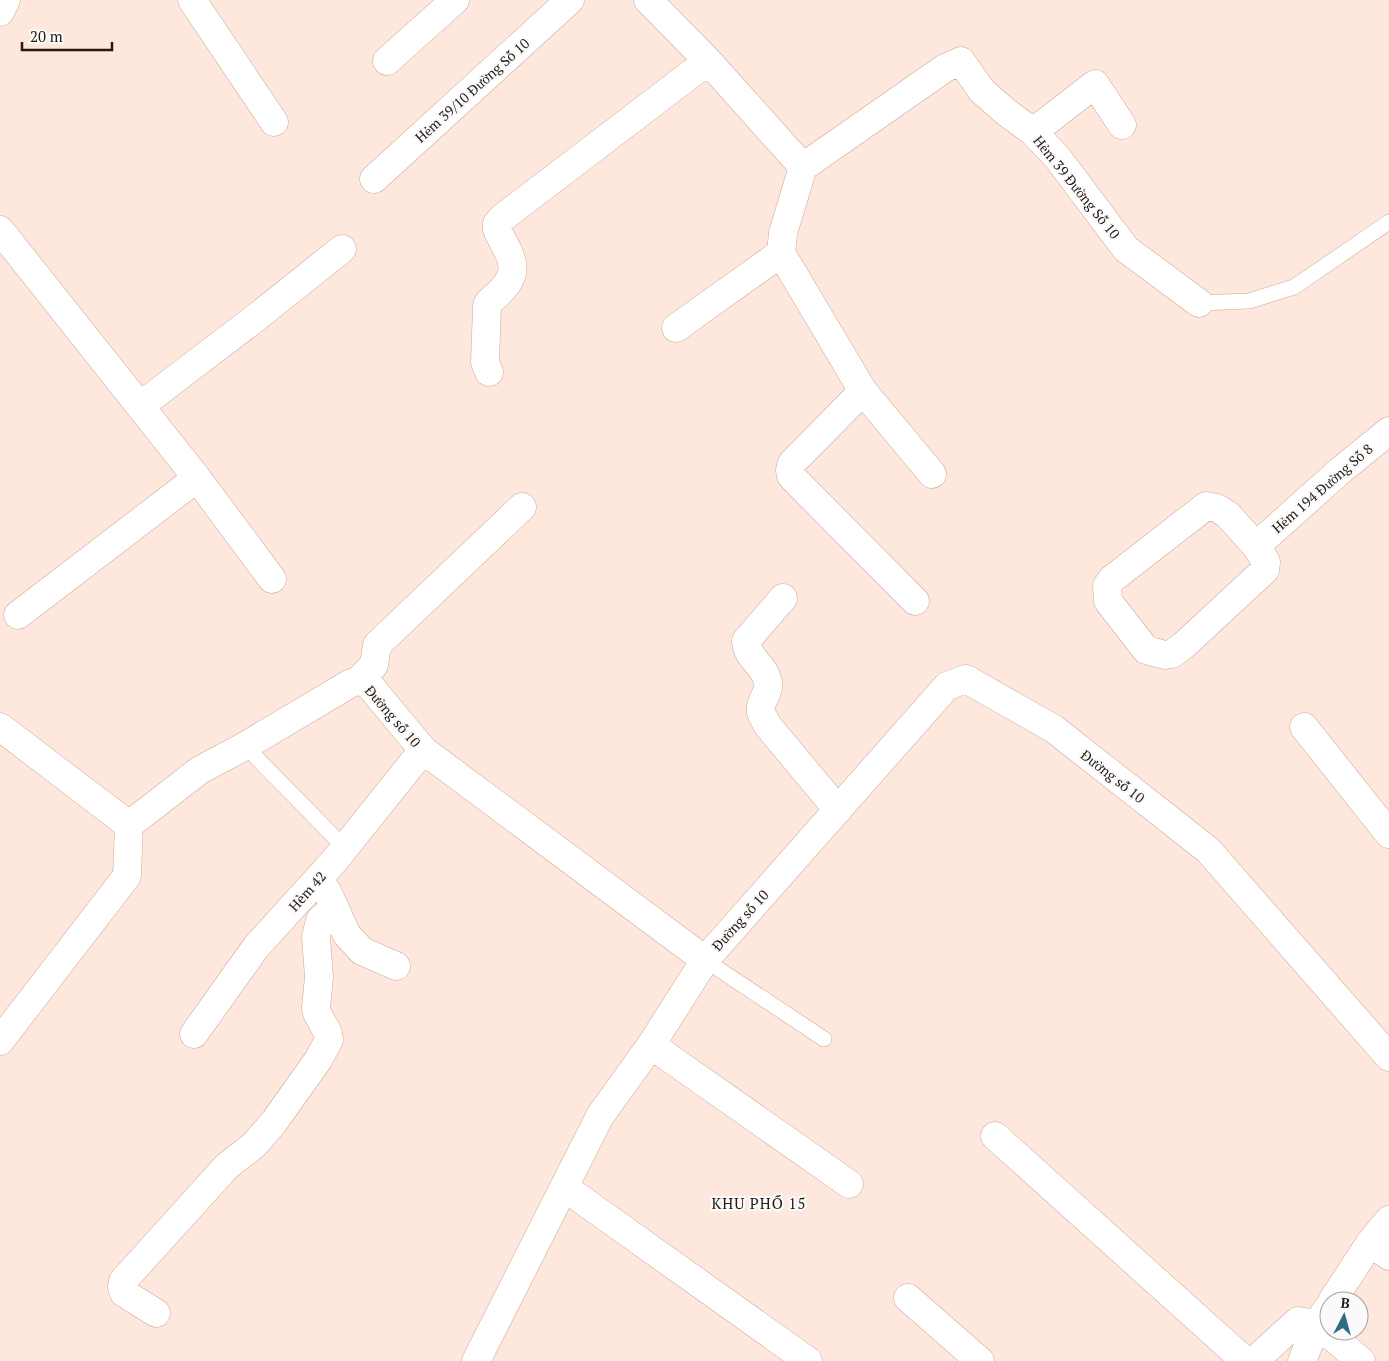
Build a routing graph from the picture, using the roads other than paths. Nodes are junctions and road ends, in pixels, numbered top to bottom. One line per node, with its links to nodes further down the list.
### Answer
1 (6, 0): 6 (street)
2 (192, 0): 9 (street)
3 (454, 0): 7 (street)
4 (570, 0): 13 (street, Hẻm 39/10 Đường Số 10)
5 (648, 0): 8 (street)
6 (0, 12)
7 (387, 61)
8 (708, 61): 12 (street); 20 (street)
9 (274, 122)
10 (1122, 125): 11 (street)
11 (1033, 132): 12 (street, Hẻm 39 Đường Số 10); 18 (street, Hẻm 39 Đường Số 10)
12 (803, 167): 17 (street)
13 (374, 179)
14 (1389, 222): 18 (lane, Hẻm 39 Đường Số 10)
15 (0, 230): 22 (street)
16 (342, 249): 22 (street)
17 (781, 253): 19 (street); 21 (street)
18 (1199, 303)
19 (676, 328)
20 (489, 372)
21 (862, 391): 24 (street); 30 (street)
22 (140, 406): 25 (street)
23 (1389, 432): 27 (street, Hẻm 194 Đường Số 8)
24 (932, 474)
25 (197, 478): 28 (street); 31 (street)
26 (522, 507): 32 (street)
27 (1256, 546): 27 (street)
28 (272, 579)
29 (783, 598): 37 (street)
30 (916, 601)
31 (18, 615)
32 (359, 680): 35 (street, Đường số 10); 36 (street, Đường số 10)
33 (0, 727): 38 (street)
34 (1304, 727): 39 (street)
35 (245, 746): 38 (street, Đường số 10); 40 (lane)
36 (423, 750): 40 (street, Hèm 42); 43 (street, Đường số 10)
37 (838, 810): 43 (street, Đường số 10); 49 (street, Đường số 10)
38 (128, 825): 47 (street)
39 (1389, 834)
40 (345, 848): 41 (street, Hèm 42)
41 (321, 876): 42 (street); 45 (street, Hèm 42)
42 (335, 908): 44 (street); 57 (street)
43 (705, 960): 46 (lane); 48 (street)
44 (396, 966)
45 (194, 1034)
46 (824, 1039)
47 (0, 1041)
48 (651, 1045): 51 (street); 52 (street)
49 (1389, 1056)
50 (995, 1136): 64 (street)
51 (849, 1184)
52 (564, 1187): 61 (street); 62 (street)
53 (1389, 1220): 54 (street)
54 (1380, 1250): 55 (street)
55 (1341, 1291)
56 (908, 1298): 63 (street)
57 (156, 1313)
58 (1319, 1316): 65 (street)
59 (1319, 1324): 66 (street)
60 (1344, 1341): 67 (street)
61 (476, 1361)
62 (808, 1361)
63 (980, 1361)
64 (1245, 1361)
65 (1254, 1361)
66 (1302, 1361)
67 (1361, 1361)

